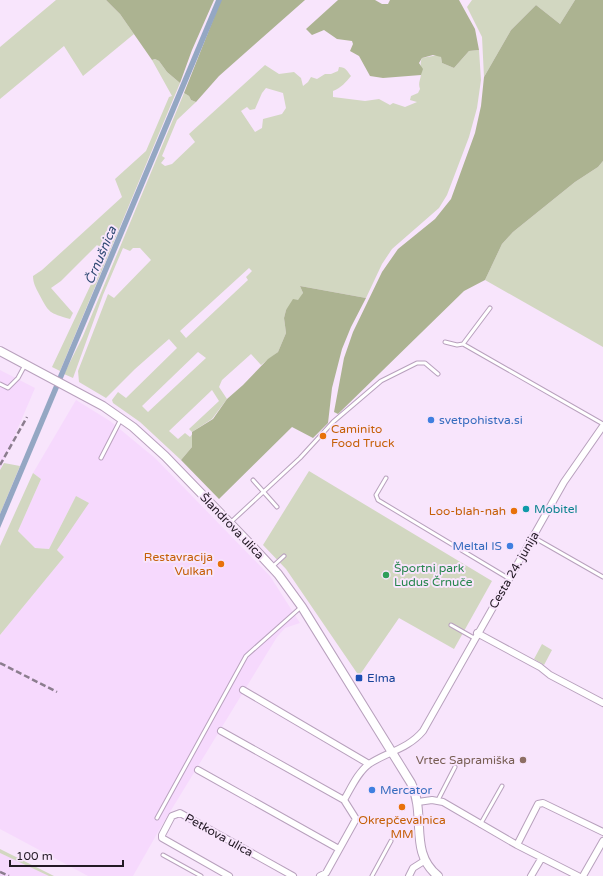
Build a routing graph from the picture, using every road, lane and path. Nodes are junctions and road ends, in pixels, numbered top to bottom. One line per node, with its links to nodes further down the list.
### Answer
1 (490, 308): 3 (lane)
2 (445, 342): 3 (lane)
3 (463, 344): 9 (lane)
4 (0, 351): 5 (street, Šlandrova ulica)
5 (25, 364): 7 (lane); 8 (street, Šlandrova ulica)
6 (438, 374): 13 (lane)
7 (0, 384)
8 (121, 419): 10 (lane); 15 (street, Šlandrova ulica)
9 (602, 429): 16 (street, Cesta 24. junija)
10 (101, 458)
11 (386, 478): 20 (lane)
12 (253, 480): 13 (lane)
13 (264, 491): 14 (lane); 15 (lane)
14 (277, 507)
15 (230, 523): 18 (street, Šlandrova ulica)
16 (533, 537): 19 (lane); 20 (street, Cesta 24. junija)
17 (284, 556): 18 (lane)
18 (272, 567): 21 (street, Šlandrova ulica)
19 (603, 577)
20 (508, 578): 23 (street, Cesta 24. junija)
21 (302, 606): 27 (street, Šlandrova ulica); 35 (lane)
22 (451, 625): 23 (lane)
23 (476, 636): 25 (street); 27 (street, Cesta 24. junija)
24 (242, 690): 28 (street)
25 (603, 703)
26 (221, 731): 32 (street)
27 (392, 753): 28 (street); 34 (street, Šlandrova ulica)
28 (369, 764): 32 (street)
29 (455, 767): 33 (lane)
30 (198, 770): 41 (street)
31 (502, 786): 36 (lane)
32 (344, 800): 41 (street)
33 (438, 800): 34 (street); 36 (street)
34 (418, 802): 44 (street)
35 (158, 818)
36 (480, 824): 40 (street)
37 (603, 832): 40 (street)
38 (391, 841): 49 (lane)
39 (603, 841): 54 (street)
40 (517, 845): 43 (street)
41 (339, 849): 45 (street)
42 (163, 855): 46 (lane)
43 (541, 858): 52 (street); 53 (street)
44 (424, 861): 50 (street); 51 (street)
45 (325, 875)
46 (201, 876)
47 (229, 876): 48 (street, Petkova ulica)
48 (293, 876)
49 (372, 876)
50 (409, 876)
51 (438, 876)
52 (531, 876)
53 (578, 876)
54 (583, 876)

